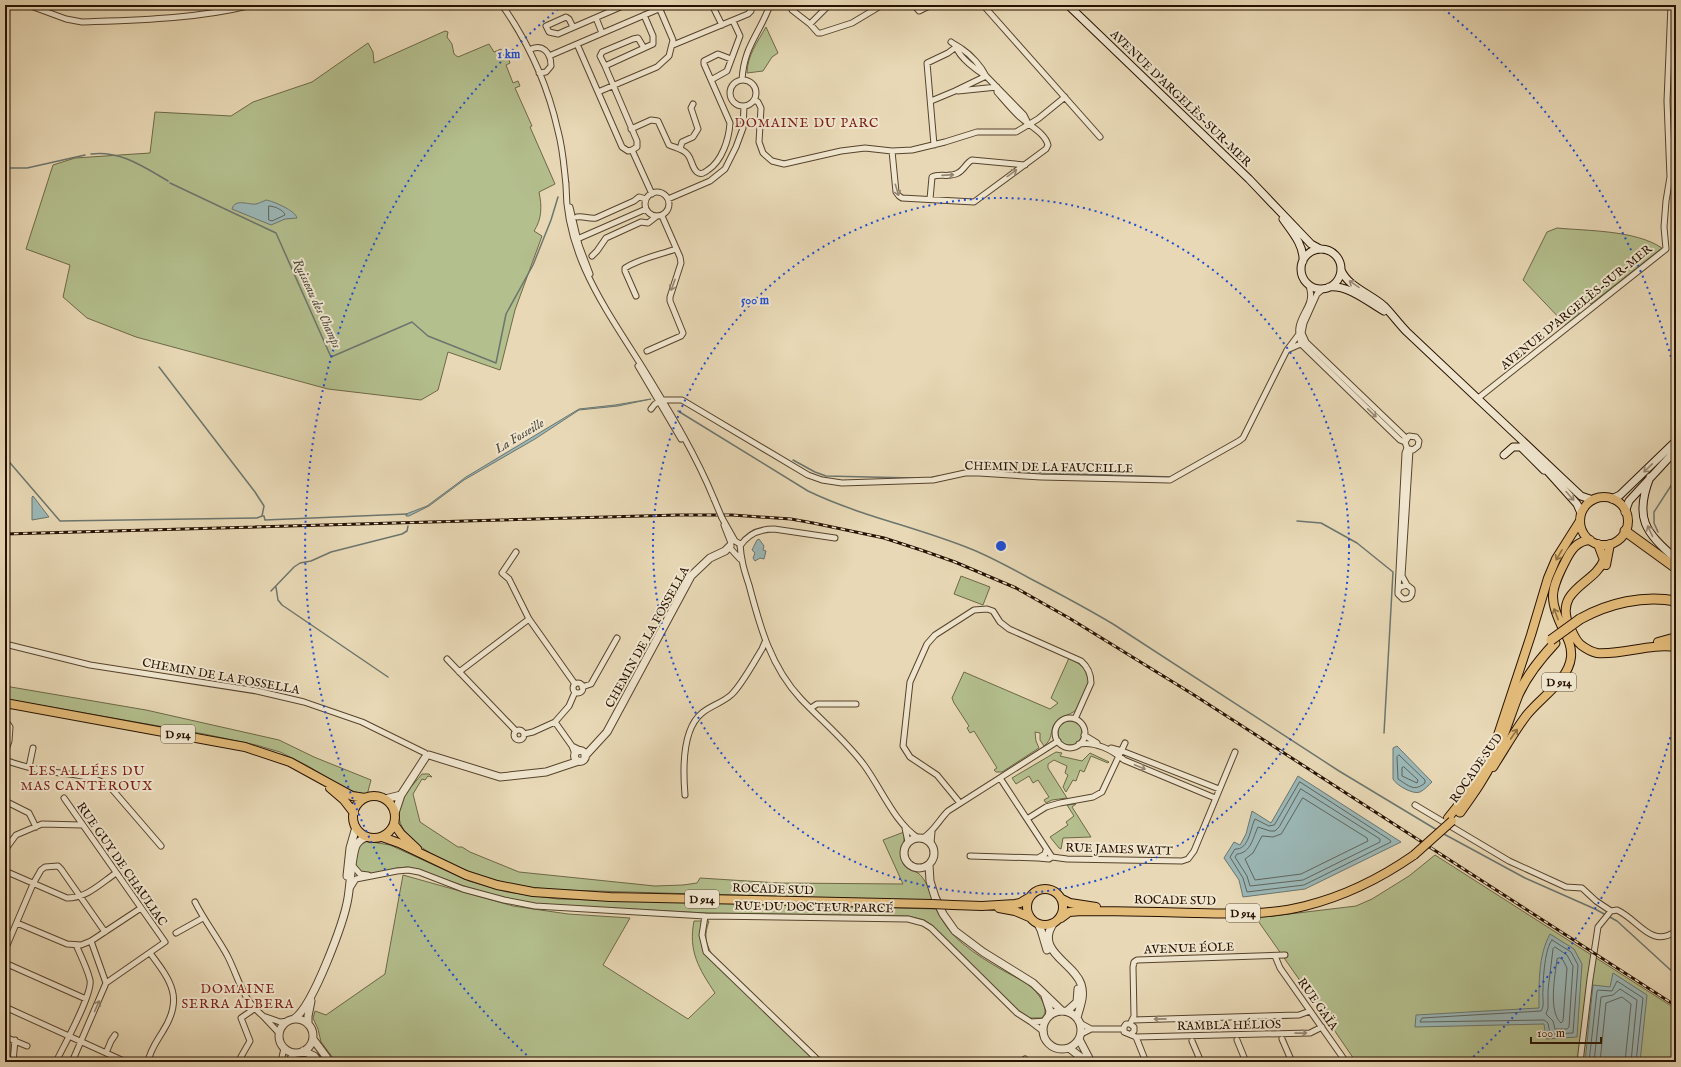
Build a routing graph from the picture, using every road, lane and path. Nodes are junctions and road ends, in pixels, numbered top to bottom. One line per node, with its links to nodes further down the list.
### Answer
1 (28, 5): 2 (street)
2 (252, 5)
3 (502, 5): 30 (street)
4 (625, 5): 19 (street)
5 (668, 5): 17 (street)
6 (712, 5): 22 (street)
7 (751, 5): 20 (street)
8 (770, 5): 37 (street)
9 (791, 5): 21 (street)
10 (828, 5): 21 (street)
11 (882, 5): 21 (street)
12 (914, 5): 13 (street)
13 (931, 5)
14 (983, 5): 43 (street)
15 (1068, 5): 61 (street, AVENUE D'ARGELÈS-SUR-MER)
16 (1671, 5): 79 (street, AVENUE D'ARGELÈS-SUR-MER)
17 (659, 7): 18 (street); 27 (street)
18 (644, 15): 24 (street); 29 (street)
19 (596, 18): 23 (street); 24 (street)
20 (733, 21): 22 (street); 32 (street)
21 (810, 24)
22 (722, 26): 27 (street)
23 (573, 27): 23 (street)
24 (602, 33): 26 (street)
25 (951, 42): 28 (street)
26 (577, 44): 31 (street); 41 (street)
27 (673, 45): 38 (street)
28 (956, 46): 35 (street); 46 (street)
29 (644, 48): 33 (street); 33 (street)
30 (529, 50): 31 (street); 34 (street)
31 (549, 56): 34 (street)
32 (731, 59): 36 (street); 36 (street)
33 (605, 66): 38 (street)
34 (539, 73): 65 (street)
35 (986, 76): 39 (street); 40 (street)
36 (711, 80): 44 (street)
37 (742, 80): 42 (street); 45 (street)
38 (613, 86): 41 (street); 50 (street)
39 (997, 88): 40 (street); 49 (street)
40 (955, 91): 46 (street)
41 (598, 92): 54 (street)
42 (730, 95): 44 (street); 48 (street)
43 (1065, 97): 49 (street); 51 (street)
44 (720, 99): 53 (street)
45 (754, 100): 48 (street); 55 (street)
46 (931, 101): 52 (street)
47 (693, 104): 53 (street)
48 (744, 106): 59 (street)
49 (1029, 124): 52 (street); 56 (street)
50 (631, 129): 53 (street); 54 (street)
51 (1100, 137)
52 (934, 145): 55 (street)
53 (680, 149)
54 (632, 150): 57 (street)
55 (892, 151): 60 (street, one-way to 60)
56 (1024, 165): 60 (street, one-way to 56); 60 (street, one-way to 56)
57 (652, 194): 58 (street); 59 (street)
58 (646, 199): 62 (street); 64 (street)
59 (668, 199): 63 (street)
60 (930, 199)
61 (1276, 208): 67 (street, AVENUE D'ARGELÈS-SUR-MER); 69 (street, AVENUE D'ARGELÈS-SUR-MER)
62 (646, 209): 63 (street); 65 (street)
63 (659, 216): 66 (street); 68 (street)
64 (577, 217)
65 (575, 240): 80 (street)
66 (676, 249): 73 (street); 78 (street, one-way to 78)
67 (1320, 249): 69 (street); 70 (street)
68 (592, 256)
69 (1303, 261): 71 (street)
70 (1341, 270): 72 (street); 74 (street, one-way to 70)
71 (1306, 282): 72 (street); 75 (street)
72 (1327, 288): 74 (street); 75 (street, CHEMIN DE LA FAUCEILLE)
73 (636, 296)
74 (1391, 315): 79 (street)
75 (1300, 333): 76 (street); 77 (street, CHEMIN DE LA FAUCEILLE)
76 (1304, 343): 77 (street); 82 (street)
77 (1287, 350): 80 (street, CHEMIN DE LA FAUCEILLE)
78 (647, 351)
79 (1477, 399): 83 (street)
80 (662, 403): 81 (street); 100 (street, bridge)
81 (651, 409)
82 (1406, 440): 85 (street); 85 (street)
83 (1521, 441): 89 (street); 91 (street)
84 (1676, 441): 90 (street, one-way to 90)
85 (1408, 449): 104 (street); 105 (street)
86 (1676, 450): 88 (street)
87 (1504, 455): 89 (street)
88 (1650, 477): 93 (street); 102 (street, one-way to 88)
89 (1556, 481): 92 (street, one-way to 92)
90 (1612, 499): 91 (main road); 93 (main road)
91 (1593, 500): 92 (main road)
92 (1581, 512): 94 (main road)
93 (1626, 512): 95 (main road)
94 (1580, 521): 97 (main road); 124 (main road, ROCADE SUD / D 914, one-way to 124)
95 (1625, 531): 99 (main road); 103 (highway)
96 (835, 538): 100 (street)
97 (1590, 540): 98 (main road); 154 (main road, ROCADE SUD / D 914, one-way to 97)
98 (1598, 544): 99 (main road); 115 (main road)
99 (1610, 544): 110 (main road)
100 (734, 547): 113 (street); 138 (street, CHEMIN DE LA FOSSELLA)
101 (516, 552): 108 (street)
102 (1676, 559)
103 (1676, 568)
104 (1407, 585): 105 (street); 105 (street)
105 (1398, 591)
106 (1676, 601): 109 (highway, D 914)
107 (1676, 607): 109 (highway, D 914)
108 (529, 620): 117 (street); 118 (street)
109 (1580, 621): 112 (highway, D 914)
110 (1676, 637)
111 (617, 638): 119 (street)
112 (1553, 641): 124 (highway, D 914); 154 (highway, D 914)
113 (765, 642): 123 (street); 145 (street)
114 (5, 644): 139 (street, CHEMIN DE LA FOSSELLA)
115 (1676, 647)
116 (447, 659): 117 (street)
117 (459, 672): 128 (street)
118 (575, 684): 119 (street); 120 (street)
119 (582, 687): 120 (street)
120 (575, 692): 127 (street)
121 (5, 704): 142 (main road, D 914)
122 (856, 704): 123 (street)
123 (811, 708): 163 (street)
124 (1507, 711): 158 (main road, ROCADE SUD / D 914)
125 (1076, 719): 130 (street); 131 (street); 152 (street)
126 (5, 720): 135 (street)
127 (555, 722): 129 (street); 138 (street)
128 (516, 731): 129 (street); 129 (street)
129 (524, 734)
130 (1084, 735): 133 (street); 137 (street)
131 (1058, 741): 133 (street); 143 (street)
132 (1125, 743): 137 (street)
133 (1079, 744): 137 (street)
134 (33, 748): 141 (street)
135 (5, 752)
136 (1235, 752): 144 (street, RUE JAMES WATT)
137 (1121, 753): 144 (street); 149 (street, one-way to 149); 157 (street)
138 (579, 755): 139 (street, CHEMIN DE LA FOSSELLA)
139 (426, 756): 146 (street)
140 (5, 760): 141 (street)
141 (29, 767): 170 (street)
142 (317, 777): 148 (main road, D 914); 155 (main road, D 914)
143 (1000, 778): 152 (street); 157 (street, RUE JAMES WATT)
144 (1219, 789): 149 (street, RUE JAMES WATT)
145 (685, 794)
146 (401, 795): 150 (street); 156 (street)
147 (64, 798): 160 (street, RUE GUY DE CHAULIAC)
148 (365, 798): 150 (main road); 155 (main road)
149 (1215, 798): 177 (street, RUE JAMES WATT)
150 (385, 799): 156 (main road)
151 (5, 801): 161 (street)
152 (960, 803): 164 (street)
153 (1415, 805): 194 (street)
154 (1460, 812): 158 (main road, ROCADE SUD / D 914)
155 (354, 813): 162 (main road)
156 (395, 813): 159 (main road)
157 (1027, 819): 173 (street, RUE JAMES WATT)
158 (1450, 820): 174 (main road, ROCADE SUD / D 914, bridge)
159 (394, 824): 166 (main road); 175 (main road, D 914)
160 (82, 825): 161 (street); 183 (street, RUE GUY DE CHAULIAC)
161 (36, 827): 172 (street)
162 (356, 828): 165 (main road); 171 (street)
163 (905, 828): 167 (street); 168 (street)
164 (932, 832): 167 (street); 169 (street)
165 (367, 837): 166 (main road); 180 (street)
166 (382, 837): 175 (main road, D 914)
167 (920, 838): 168 (street); 169 (street)
168 (908, 842): 181 (street)
169 (931, 843): 179 (street)
170 (162, 846)
171 (350, 848): 185 (street); 199 (street)
172 (5, 850)
173 (1046, 850): 177 (street, RUE JAMES WATT); 178 (street)
174 (1413, 853): 190 (main road, ROCADE SUD / D 914); 198 (main road, ROCADE SUD / D 914)
175 (426, 856): 192 (main road, ROCADE SUD / D 914, bridge)
176 (970, 856): 178 (street)
177 (1052, 857): 178 (street)
178 (1038, 858)
179 (929, 865): 181 (street); 186 (street)
180 (353, 866): 184 (street); 185 (street)
181 (918, 868): 186 (street)
182 (5, 872): 187 (street)
183 (116, 873): 188 (street); 193 (street, RUE GUY DE CHAULIAC)
184 (371, 876): 185 (street, RUE DU DOCTEUR PARCÉ); 195 (street, RUE DU DOCTEUR PARCÉ)
185 (354, 877): 199 (street)
186 (930, 881): 214 (street)
187 (33, 884): 188 (street); 188 (street); 200 (street)
188 (81, 897): 204 (street)
189 (1030, 897): 190 (main road); 192 (main road, ROCADE SUD / D 914); 196 (main road)
190 (1062, 899): 198 (main road)
191 (195, 902): 197 (street)
192 (982, 906): 196 (main road, ROCADE SUD / D 914)
193 (141, 908): 204 (street); 209 (street, RUE GUY DE CHAULIAC)
194 (1610, 912): 203 (street); 268 (street)
195 (705, 916): 225 (street, RUE DU DOCTEUR PARCÉ); 260 (street)
196 (1030, 917): 201 (main road)
197 (204, 918): 205 (street); 218 (street)
198 (1061, 918): 202 (main road)
199 (341, 922): 215 (street)
200 (17, 923): 207 (street); 208 (street)
201 (1038, 924): 202 (main road); 219 (street)
202 (1053, 924): 224 (street)
203 (1676, 931)
204 (105, 932): 206 (street)
205 (176, 932)
206 (91, 941): 207 (street); 213 (street)
207 (76, 945): 216 (street)
208 (5, 950)
209 (150, 953): 213 (street); 255 (street)
210 (1285, 955): 211 (street, AVENUE ÉOLE)
211 (1275, 956): 220 (street, RUE GAÏA); 226 (street, AVENUE ÉOLE)
212 (5, 963): 216 (street)
213 (106, 984): 243 (street, one-way to 213)
214 (1040, 989): 219 (street); 222 (street)
215 (313, 994): 223 (street); 227 (street)
216 (86, 999): 233 (street)
217 (5, 1007): 233 (street)
218 (254, 1009): 221 (street); 249 (street)
219 (1064, 1011): 222 (street); 224 (street)
220 (1310, 1011): 226 (street, RAMBLA HÉLIOS, one-way to 226); 228 (street, RUE GAÏA)
221 (263, 1016): 223 (street); 232 (street)
222 (1047, 1019): 225 (street); 231 (street)
223 (291, 1020): 227 (street); 232 (street)
224 (1079, 1020): 229 (street); 235 (street)
225 (1031, 1022): 231 (street, RUE DU DOCTEUR PARCÉ)
226 (1132, 1022): 230 (street); 236 (street)
227 (308, 1024): 238 (street)
228 (1322, 1027): 236 (street, RAMBLA HÉLIOS, one-way to 228); 267 (street, RUE GAÏA)
229 (1091, 1029): 230 (street); 235 (street)
230 (1124, 1029): 236 (street)
231 (1044, 1032): 246 (street)
232 (279, 1033): 245 (street)
233 (69, 1035): 243 (street); 251 (street)
234 (115, 1035): 248 (street)
235 (1080, 1036): 246 (street); 262 (street)
236 (1133, 1036): 263 (street)
237 (5, 1037): 240 (street)
238 (312, 1039): 247 (street); 259 (street)
239 (1282, 1039): 266 (street)
240 (15, 1040): 244 (street); 250 (street)
241 (1238, 1040): 265 (street)
242 (1192, 1041): 264 (street)
243 (82, 1042): 248 (street); 252 (street)
244 (27, 1046)
245 (284, 1048): 247 (street); 256 (street)
246 (1069, 1048): 261 (street)
247 (300, 1052): 257 (street); 258 (street)
248 (106, 1053): 253 (street)
249 (240, 1061)
250 (13, 1062)
251 (56, 1062)
252 (72, 1062)
253 (126, 1062)
254 (144, 1062): 255 (street)
255 (148, 1062)
256 (281, 1062)
257 (286, 1062)
258 (319, 1062)
259 (330, 1062)
260 (820, 1062)
261 (1087, 1062)
262 (1091, 1062)
263 (1146, 1062)
264 (1201, 1062)
265 (1246, 1062)
266 (1292, 1062)
267 (1346, 1062)
268 (1580, 1062)

